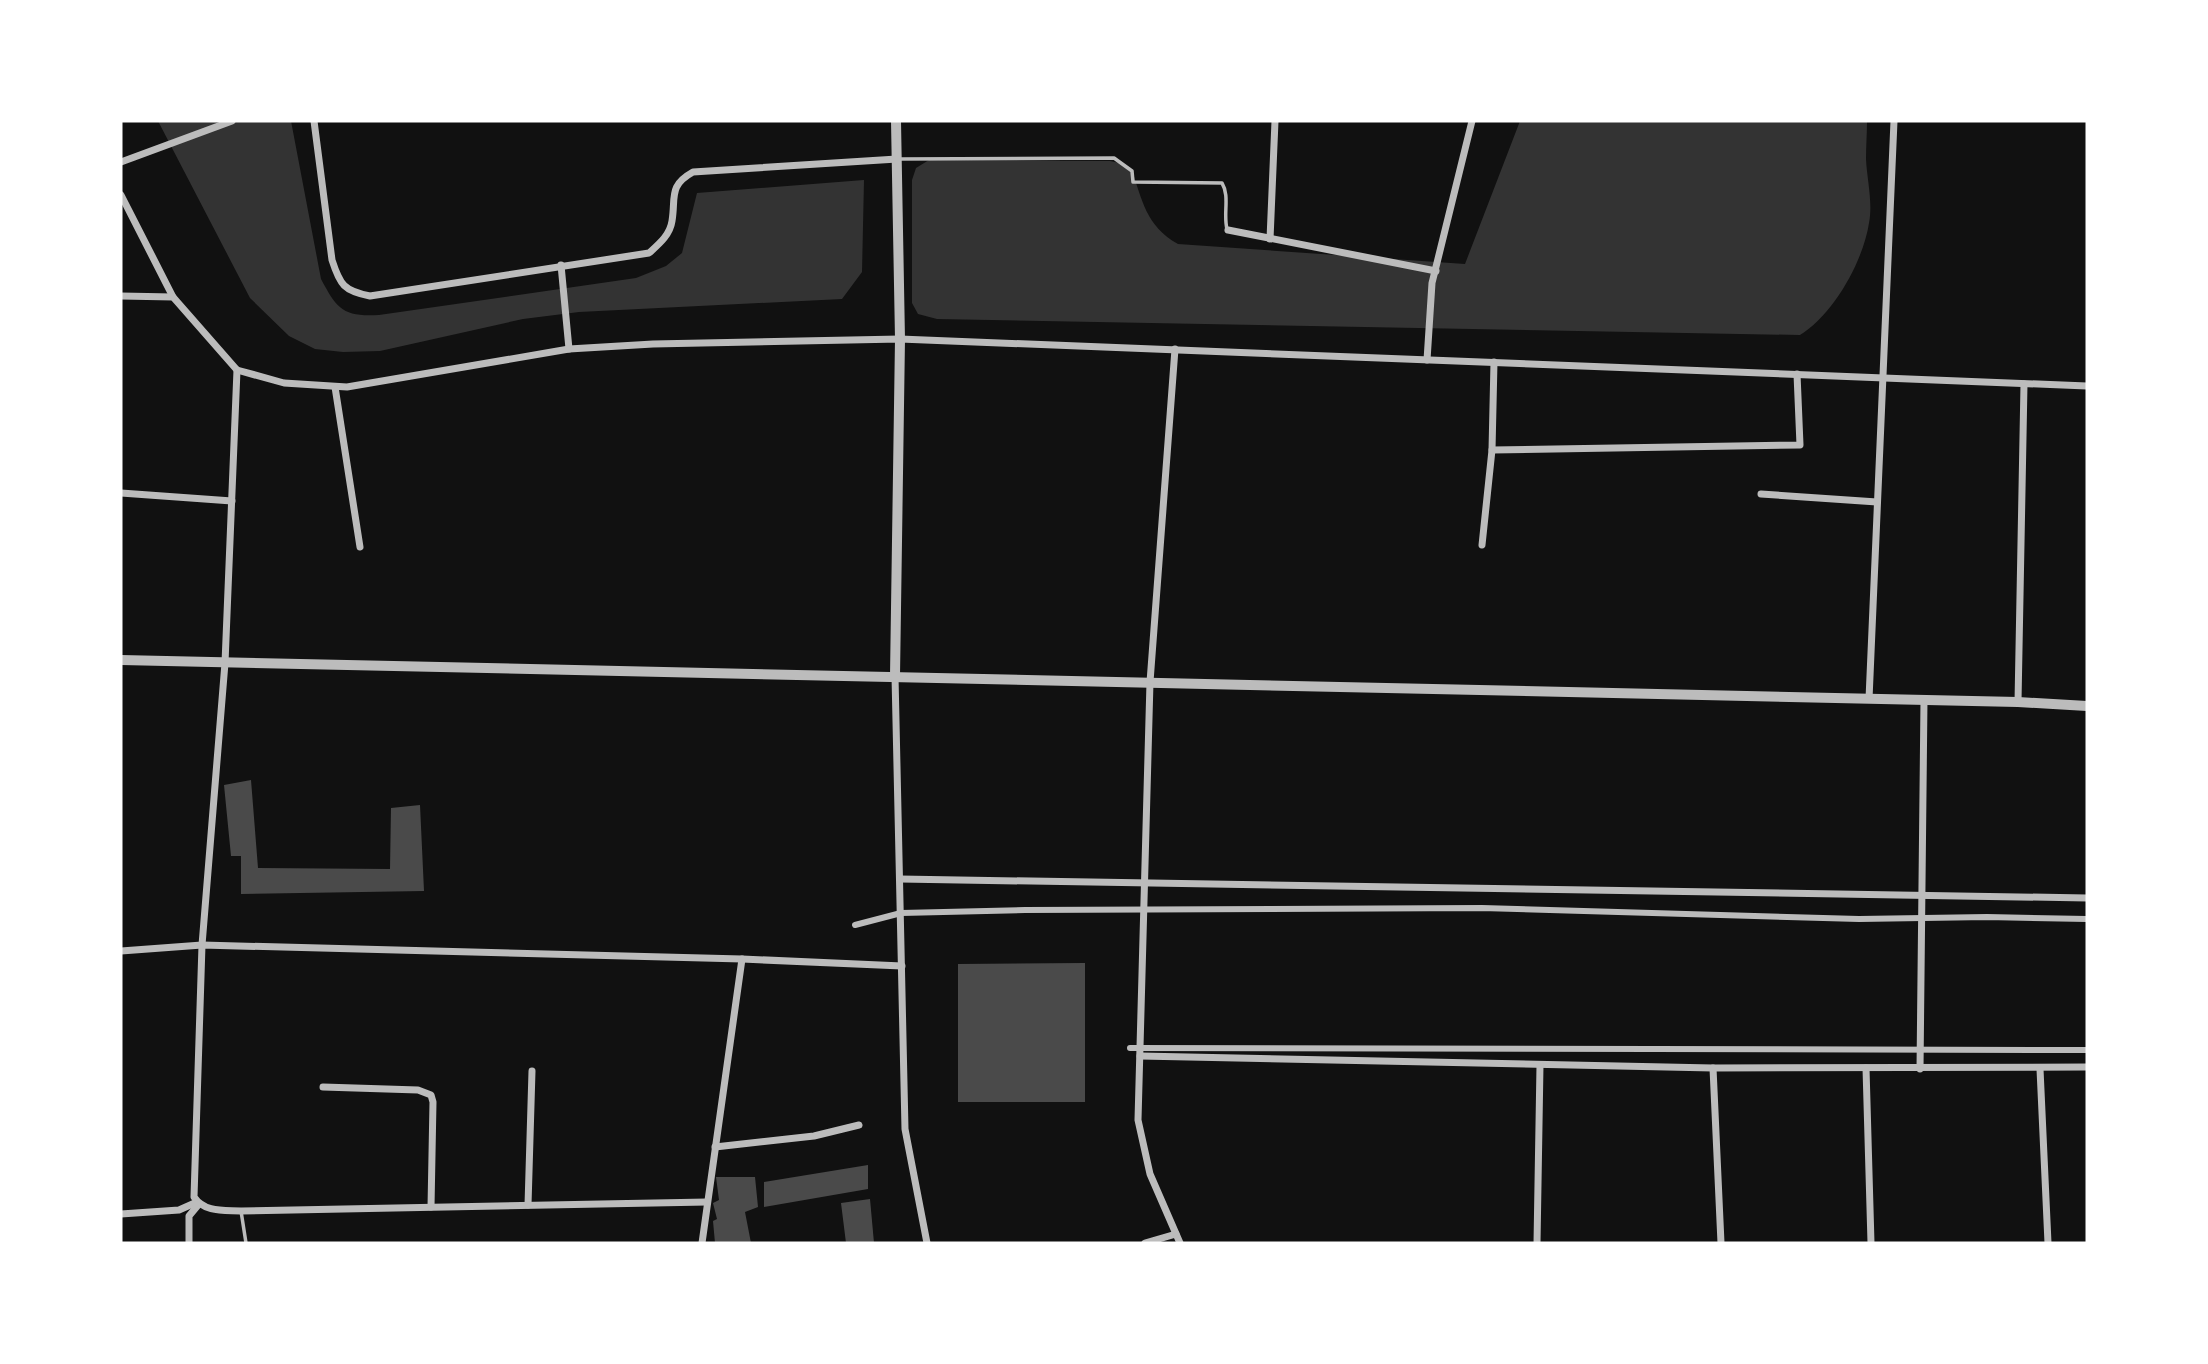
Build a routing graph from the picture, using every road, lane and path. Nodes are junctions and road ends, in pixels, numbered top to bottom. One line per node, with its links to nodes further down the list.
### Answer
1 (232, 121): 8 (street)
2 (314, 121): 12 (street)
3 (896, 121): 7 (street)
4 (1275, 121): 11 (street)
5 (1472, 121): 13 (street)
6 (1894, 121): 23 (street)
7 (897, 159): 10 (lane); 12 (street); 16 (street)
8 (121, 162)
9 (121, 195): 15 (street)
10 (1228, 230): 11 (street)
11 (1270, 239): 13 (street)
12 (561, 265): 17 (street)
13 (1436, 271): 19 (street)
14 (121, 296): 15 (street)
15 (173, 297): 21 (street)
16 (900, 339): 17 (street); 18 (street); 36 (street)
17 (569, 349): 26 (street)
18 (1175, 349): 19 (street); 37 (street)
19 (1427, 359): 20 (street)
20 (1494, 362): 22 (street); 27 (street)
21 (237, 370): 26 (street); 30 (street)
22 (1797, 374): 23 (street); 27 (street)
23 (1883, 377): 24 (street); 31 (street)
24 (2024, 384): 25 (street); 40 (street)
25 (2087, 386)
26 (335, 387): 33 (street)
27 (1492, 450): 32 (street)
28 (121, 493): 30 (street)
29 (1760, 494): 31 (street)
30 (232, 501): 35 (street)
31 (1877, 502): 38 (street)
32 (1482, 545)
33 (360, 547)
34 (121, 660): 35 (street)
35 (225, 663): 36 (street); 51 (street)
36 (895, 676): 37 (street); 42 (street)
37 (1150, 682): 38 (street); 43 (street)
38 (1869, 699): 39 (street)
39 (1924, 700): 40 (street); 44 (street)
40 (2018, 702): 41 (street)
41 (2087, 706)
42 (900, 879): 43 (street); 47 (street)
43 (1144, 883): 44 (street); 46 (street)
44 (1922, 895): 45 (street); 48 (street)
45 (2087, 898)
46 (1145, 911): 47 (street); 48 (street); 58 (street)
47 (901, 913): 50 (street); 54 (street)
48 (1921, 919): 49 (street); 56 (street)
49 (2087, 919)
50 (855, 925)
51 (202, 945): 52 (street); 53 (street); 70 (street)
52 (121, 951)
53 (742, 959): 54 (street); 68 (street)
54 (902, 966): 79 (street)
55 (1130, 1048): 58 (street)
56 (1920, 1049): 57 (street); 58 (street); 63 (street)
57 (2087, 1050)
58 (1140, 1052): 59 (street); 75 (street)
59 (1540, 1065): 61 (street); 82 (street)
60 (2087, 1067): 64 (street)
61 (1713, 1068): 62 (street); 83 (street)
62 (1866, 1068): 63 (street); 84 (street)
63 (1920, 1069): 64 (street)
64 (2040, 1069): 85 (street)
65 (532, 1071): 71 (street)
66 (323, 1087): 72 (street)
67 (859, 1125): 68 (street)
68 (715, 1147): 69 (street)
69 (707, 1202): 71 (street); 78 (street)
70 (198, 1203): 73 (street); 74 (street); 76 (street)
71 (528, 1205): 72 (street)
72 (431, 1207): 73 (street)
73 (242, 1211): 77 (lane)
74 (121, 1214)
75 (1176, 1234): 80 (street); 81 (street)
76 (189, 1243)
77 (246, 1243)
78 (702, 1243)
79 (927, 1243)
80 (1145, 1243)
81 (1180, 1243)
82 (1537, 1243)
83 (1721, 1243)
84 (1871, 1243)
85 (2048, 1243)

